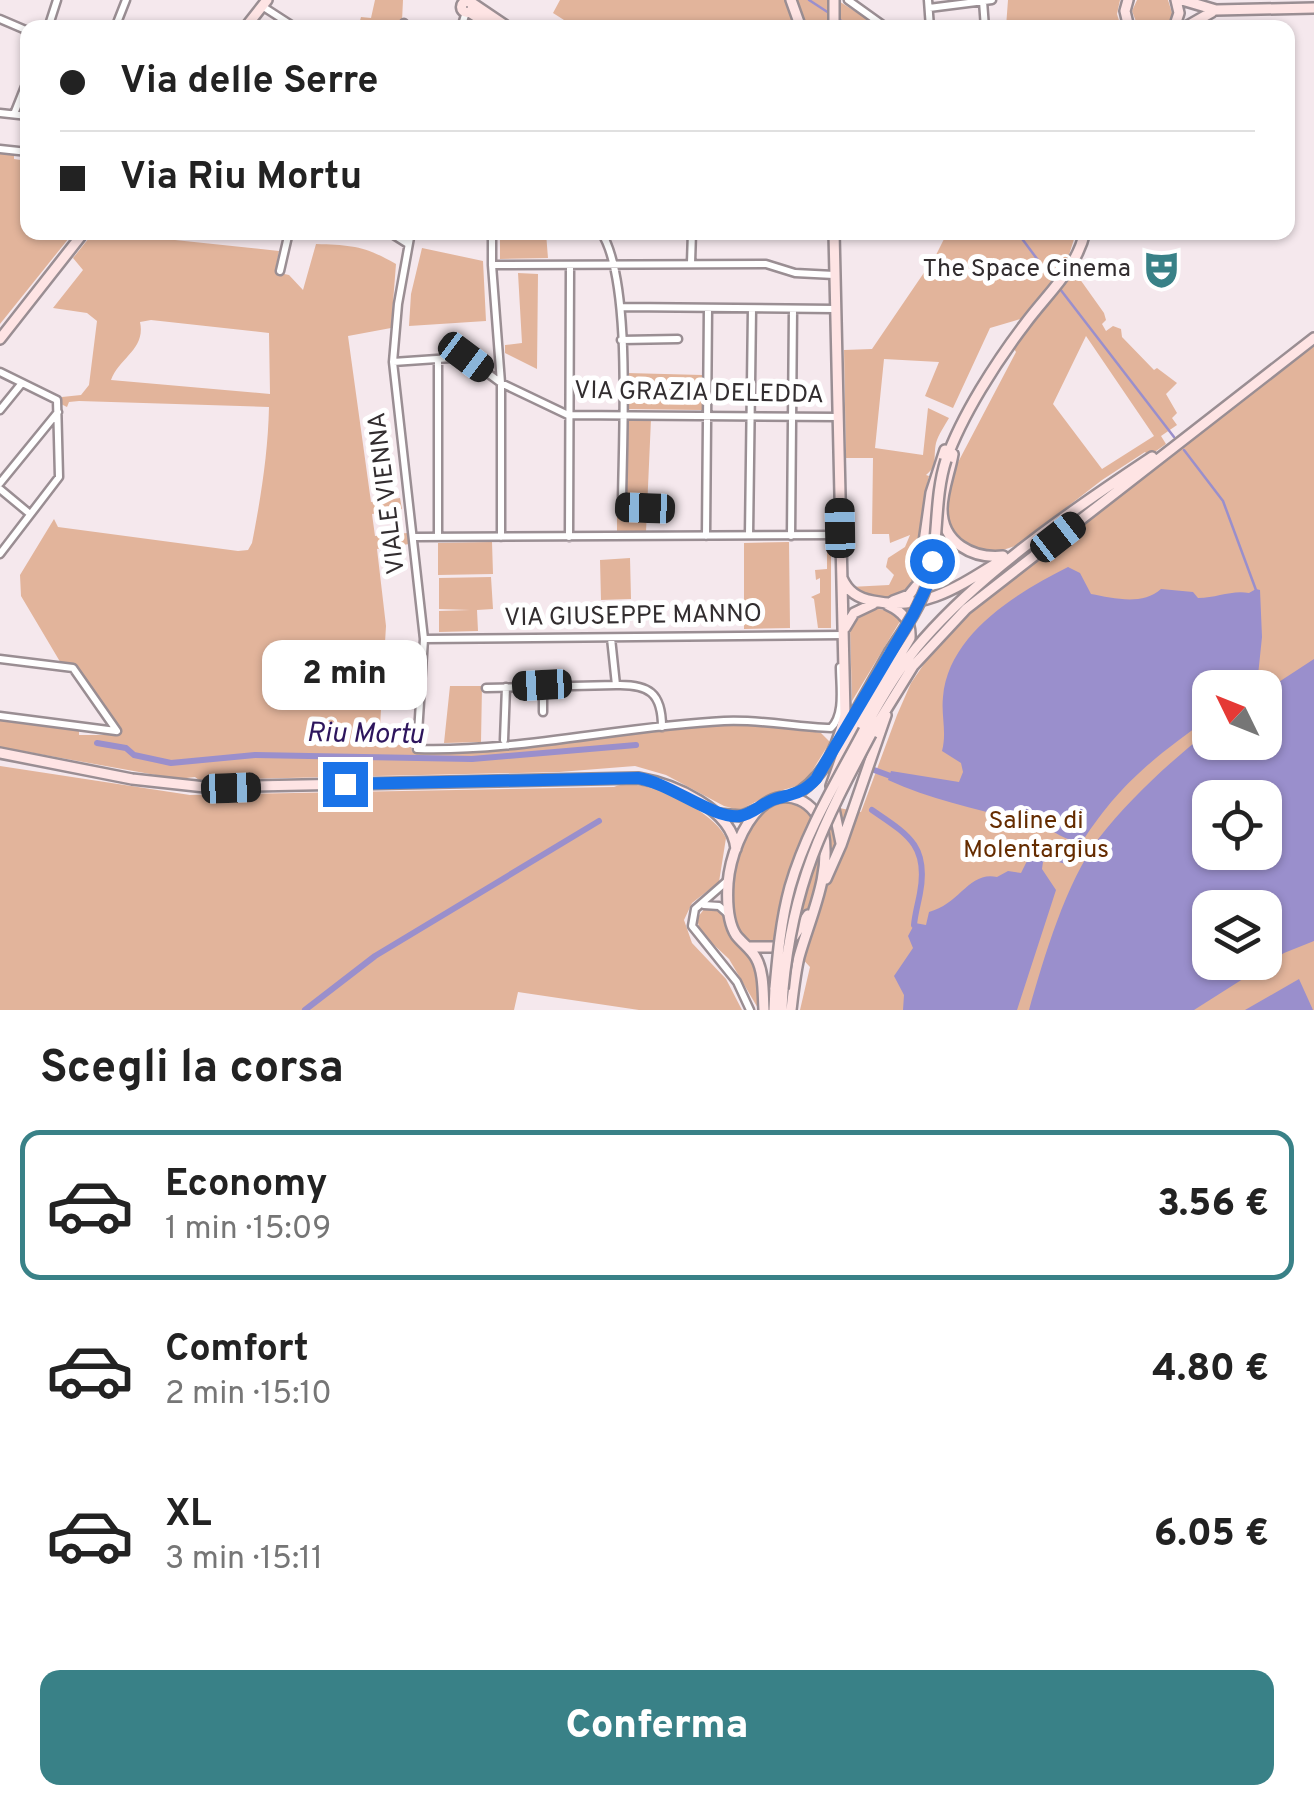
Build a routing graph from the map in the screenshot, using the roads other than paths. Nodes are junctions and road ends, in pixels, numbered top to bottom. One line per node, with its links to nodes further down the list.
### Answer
1 (448, 0): 9 (main road)
2 (848, 0): 14 (street)
3 (983, 0): 4 (street); 8 (street)
4 (992, 0)
5 (1179, 0): 11 (main road)
6 (1258, 0): 11 (main road)
7 (264, 3): 12 (street)
8 (929, 4)
9 (468, 5): 13 (main road)
10 (1314, 8): 11 (main road)
11 (1210, 10): 15 (main road)
12 (286, 20)
13 (495, 20)
14 (876, 20)
15 (1196, 20)
16 (20, 99): 18 (street)
17 (0, 113): 18 (street)
18 (14, 114): 19 (street)
19 (20, 115)
20 (78, 240): 42 (main road)
21 (286, 240): 34 (street)
22 (402, 240): 29 (street)
23 (409, 240): 29 (street, VIALE VIENNA)
24 (492, 240): 32 (street)
25 (606, 240): 31 (street)
26 (692, 240): 30 (street)
27 (833, 240): 35 (main road)
28 (1080, 240): 59 (main road)
29 (408, 244): 46 (street, VIALE VIENNA)
30 (691, 263): 31 (street); 35 (street)
31 (614, 264): 33 (street); 36 (street)
32 (492, 265): 33 (street); 48 (street)
33 (570, 267): 52 (street)
34 (280, 271)
35 (836, 274): 40 (main road)
36 (621, 308): 37 (street); 44 (street)
37 (708, 308): 38 (street); 54 (street)
38 (752, 309): 39 (street); 55 (street)
39 (794, 309): 40 (street); 56 (street)
40 (836, 310): 57 (main road)
41 (1314, 338): 58 (main road)
42 (0, 339)
43 (678, 339): 44 (street)
44 (621, 340): 53 (street)
45 (438, 359): 46 (street, VIA GRAZIA DELEDDA); 48 (street, VIA GRAZIA DELEDDA); 70 (street)
46 (393, 362): 68 (street, VIALE VIENNA)
47 (0, 372): 49 (street)
48 (501, 382): 52 (street, VIA GRAZIA DELEDDA); 69 (street)
49 (22, 383): 50 (street); 51 (street)
50 (0, 410)
51 (58, 412): 60 (street); 63 (street)
52 (568, 415): 53 (street, VIA GRAZIA DELEDDA); 71 (street)
53 (622, 415): 54 (street, VIA GRAZIA DELEDDA); 62 (street)
54 (707, 416): 55 (street, VIA GRAZIA DELEDDA); 66 (street)
55 (750, 416): 56 (street, VIA GRAZIA DELEDDA); 64 (street)
56 (793, 416): 57 (street, VIA GRAZIA DELEDDA); 67 (street)
57 (839, 417): 65 (main road)
58 (1208, 420): 61 (main road); 84 (main road)
59 (953, 442): 73 (main road); 75 (main road); 90 (main road, bridge)
60 (0, 486): 63 (street)
61 (1093, 496): 73 (main road); 88 (main road)
62 (645, 508)
63 (30, 514): 72 (street)
64 (749, 535): 66 (street); 67 (street)
65 (840, 535): 67 (street); 74 (main road)
66 (706, 536): 71 (street)
67 (791, 536)
68 (415, 537): 70 (street); 78 (street, VIALE VIENNA)
69 (501, 537): 70 (street); 71 (street)
70 (438, 538)
71 (569, 538)
72 (0, 554)
73 (1011, 555): 75 (main road)
74 (840, 573): 75 (main road); 76 (main road)
75 (881, 603): 76 (main road); 92 (main road)
76 (843, 635): 77 (street, VIA GIUSEPPE MANNO); 87 (street); 90 (main road)
77 (611, 638): 78 (street, VIA GIUSEPPE MANNO); 81 (street)
78 (424, 640): 87 (street, VIALE VIENNA)
79 (0, 659): 86 (street)
80 (542, 685): 81 (street); 82 (street); 85 (street)
81 (616, 685): 87 (street)
82 (506, 687): 83 (street); 89 (street)
83 (486, 688)
84 (889, 703): 88 (main road); 96 (main road)
85 (543, 712)
86 (0, 716)
87 (662, 727)
88 (867, 732): 103 (main road, bridge)
89 (504, 740)
90 (838, 745): 92 (main road); 93 (main road)
91 (0, 753): 95 (main road)
92 (830, 786): 96 (main road)
93 (791, 798): 94 (main road); 99 (main road)
94 (759, 809): 95 (main road); 97 (main road)
95 (718, 814): 97 (main road)
96 (842, 845): 99 (main road)
97 (736, 849): 98 (main road)
98 (728, 880): 100 (street); 101 (main road)
99 (818, 895): 102 (main road); 108 (main road)
100 (698, 906): 101 (street); 104 (street)
101 (729, 915): 102 (main road)
102 (748, 947): 105 (main road)
103 (779, 988): 106 (main road); 107 (main road)
104 (750, 1010)
105 (764, 1010)
106 (774, 1010)
107 (782, 1010)
108 (791, 1010)

